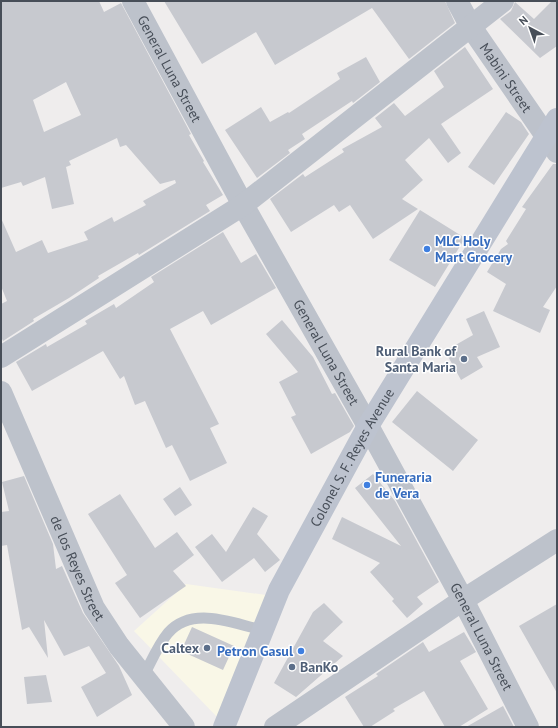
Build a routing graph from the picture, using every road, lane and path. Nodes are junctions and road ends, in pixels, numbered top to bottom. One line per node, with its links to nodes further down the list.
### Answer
1 (133, 1): 6 (street, General Luna Street)
2 (457, 1): 4 (street, Mabini Street)
3 (503, 1): 4 (street)
4 (471, 27): 5 (street, Mabini Street); 6 (street)
5 (554, 136): 9 (main road, Colonel S. F. Reyes Avenue)
6 (243, 205): 7 (street); 9 (street, General Luna Street)
7 (1, 358)
8 (1, 392): 13 (street, de los Reyes Street)
9 (368, 426): 11 (street, General Luna Street); 12 (main road, Colonel S. F. Reyes Avenue)
10 (557, 540): 11 (street)
11 (463, 600): 16 (street); 17 (street, General Luna Street)
12 (263, 630): 13 (lane); 15 (main road, Colonel S. F. Reyes Avenue)
13 (144, 675): 14 (street, de los Reyes Street)
14 (184, 727)
15 (224, 727)
16 (275, 727)
17 (528, 727)

